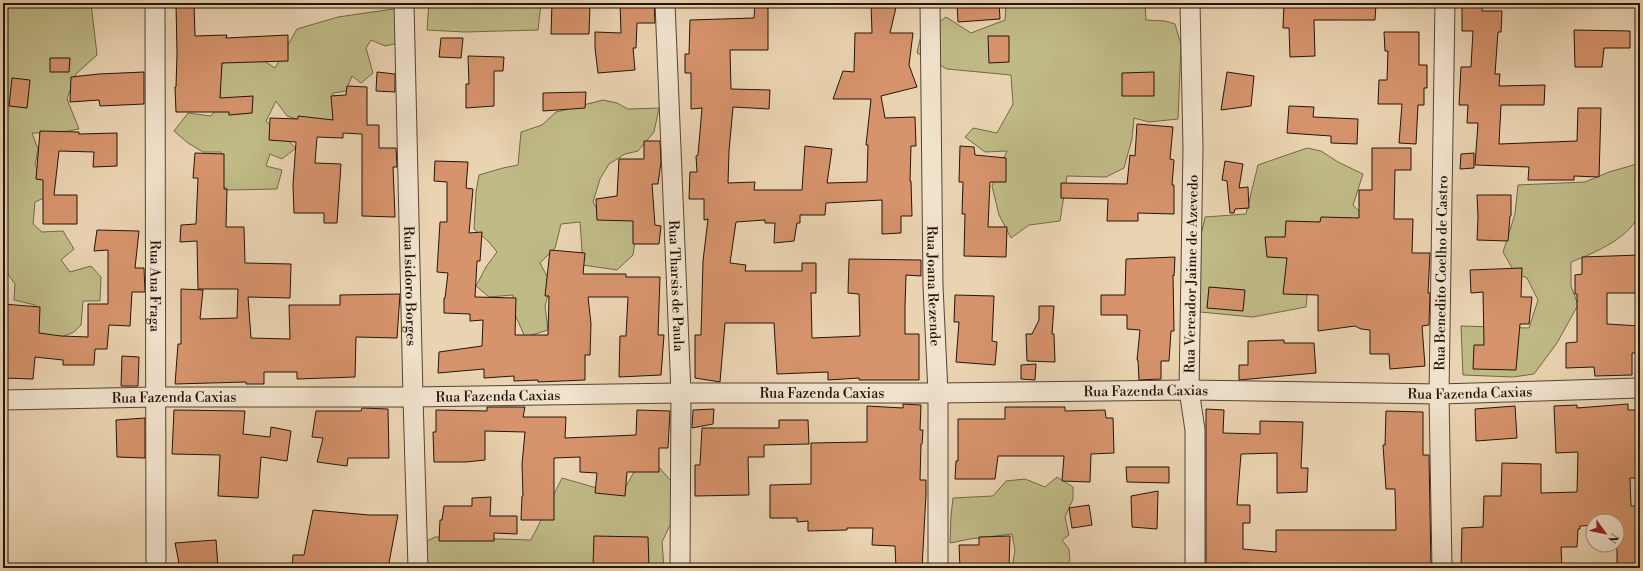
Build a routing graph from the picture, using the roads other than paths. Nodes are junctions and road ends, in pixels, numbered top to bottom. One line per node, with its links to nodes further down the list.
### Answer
1 (155, 3): 12 (street, Rua Ana Fraga)
2 (404, 3): 13 (street, Rua Isidoro Borges)
3 (666, 3): 9 (street, Rua Tharsis de Paula)
4 (930, 3): 10 (street, Rua Joana Rezende)
5 (1190, 3): 8 (street, Rua Vereador Jaime de Azevedo)
6 (1445, 3): 11 (street, Rua Benedito Coelho de Castro)
7 (1640, 388): 11 (street, Rua Fazenda Caxias)
8 (1189, 390): 10 (street, Rua Fazenda Caxias); 11 (street, Rua Fazenda Caxias); 19 (street, Rua Vereador Jaime de Azevedo)
9 (681, 393): 10 (street, Rua Fazenda Caxias); 13 (street, Rua Fazenda Caxias); 17 (street, Rua Tharsis de Paula)
10 (938, 393): 18 (street, Rua Joana Rezende)
11 (1439, 394): 20 (street, Rua Benedito Coelho de Castro)
12 (156, 397): 13 (street, Rua Fazenda Caxias); 14 (street, Rua Fazenda Caxias); 15 (street, Rua Ana Fraga)
13 (412, 397): 16 (street, Rua Isidoro Borges)
14 (3, 400)
15 (156, 568)
16 (418, 568)
17 (680, 568)
18 (938, 568)
19 (1195, 568)
20 (1442, 568)

